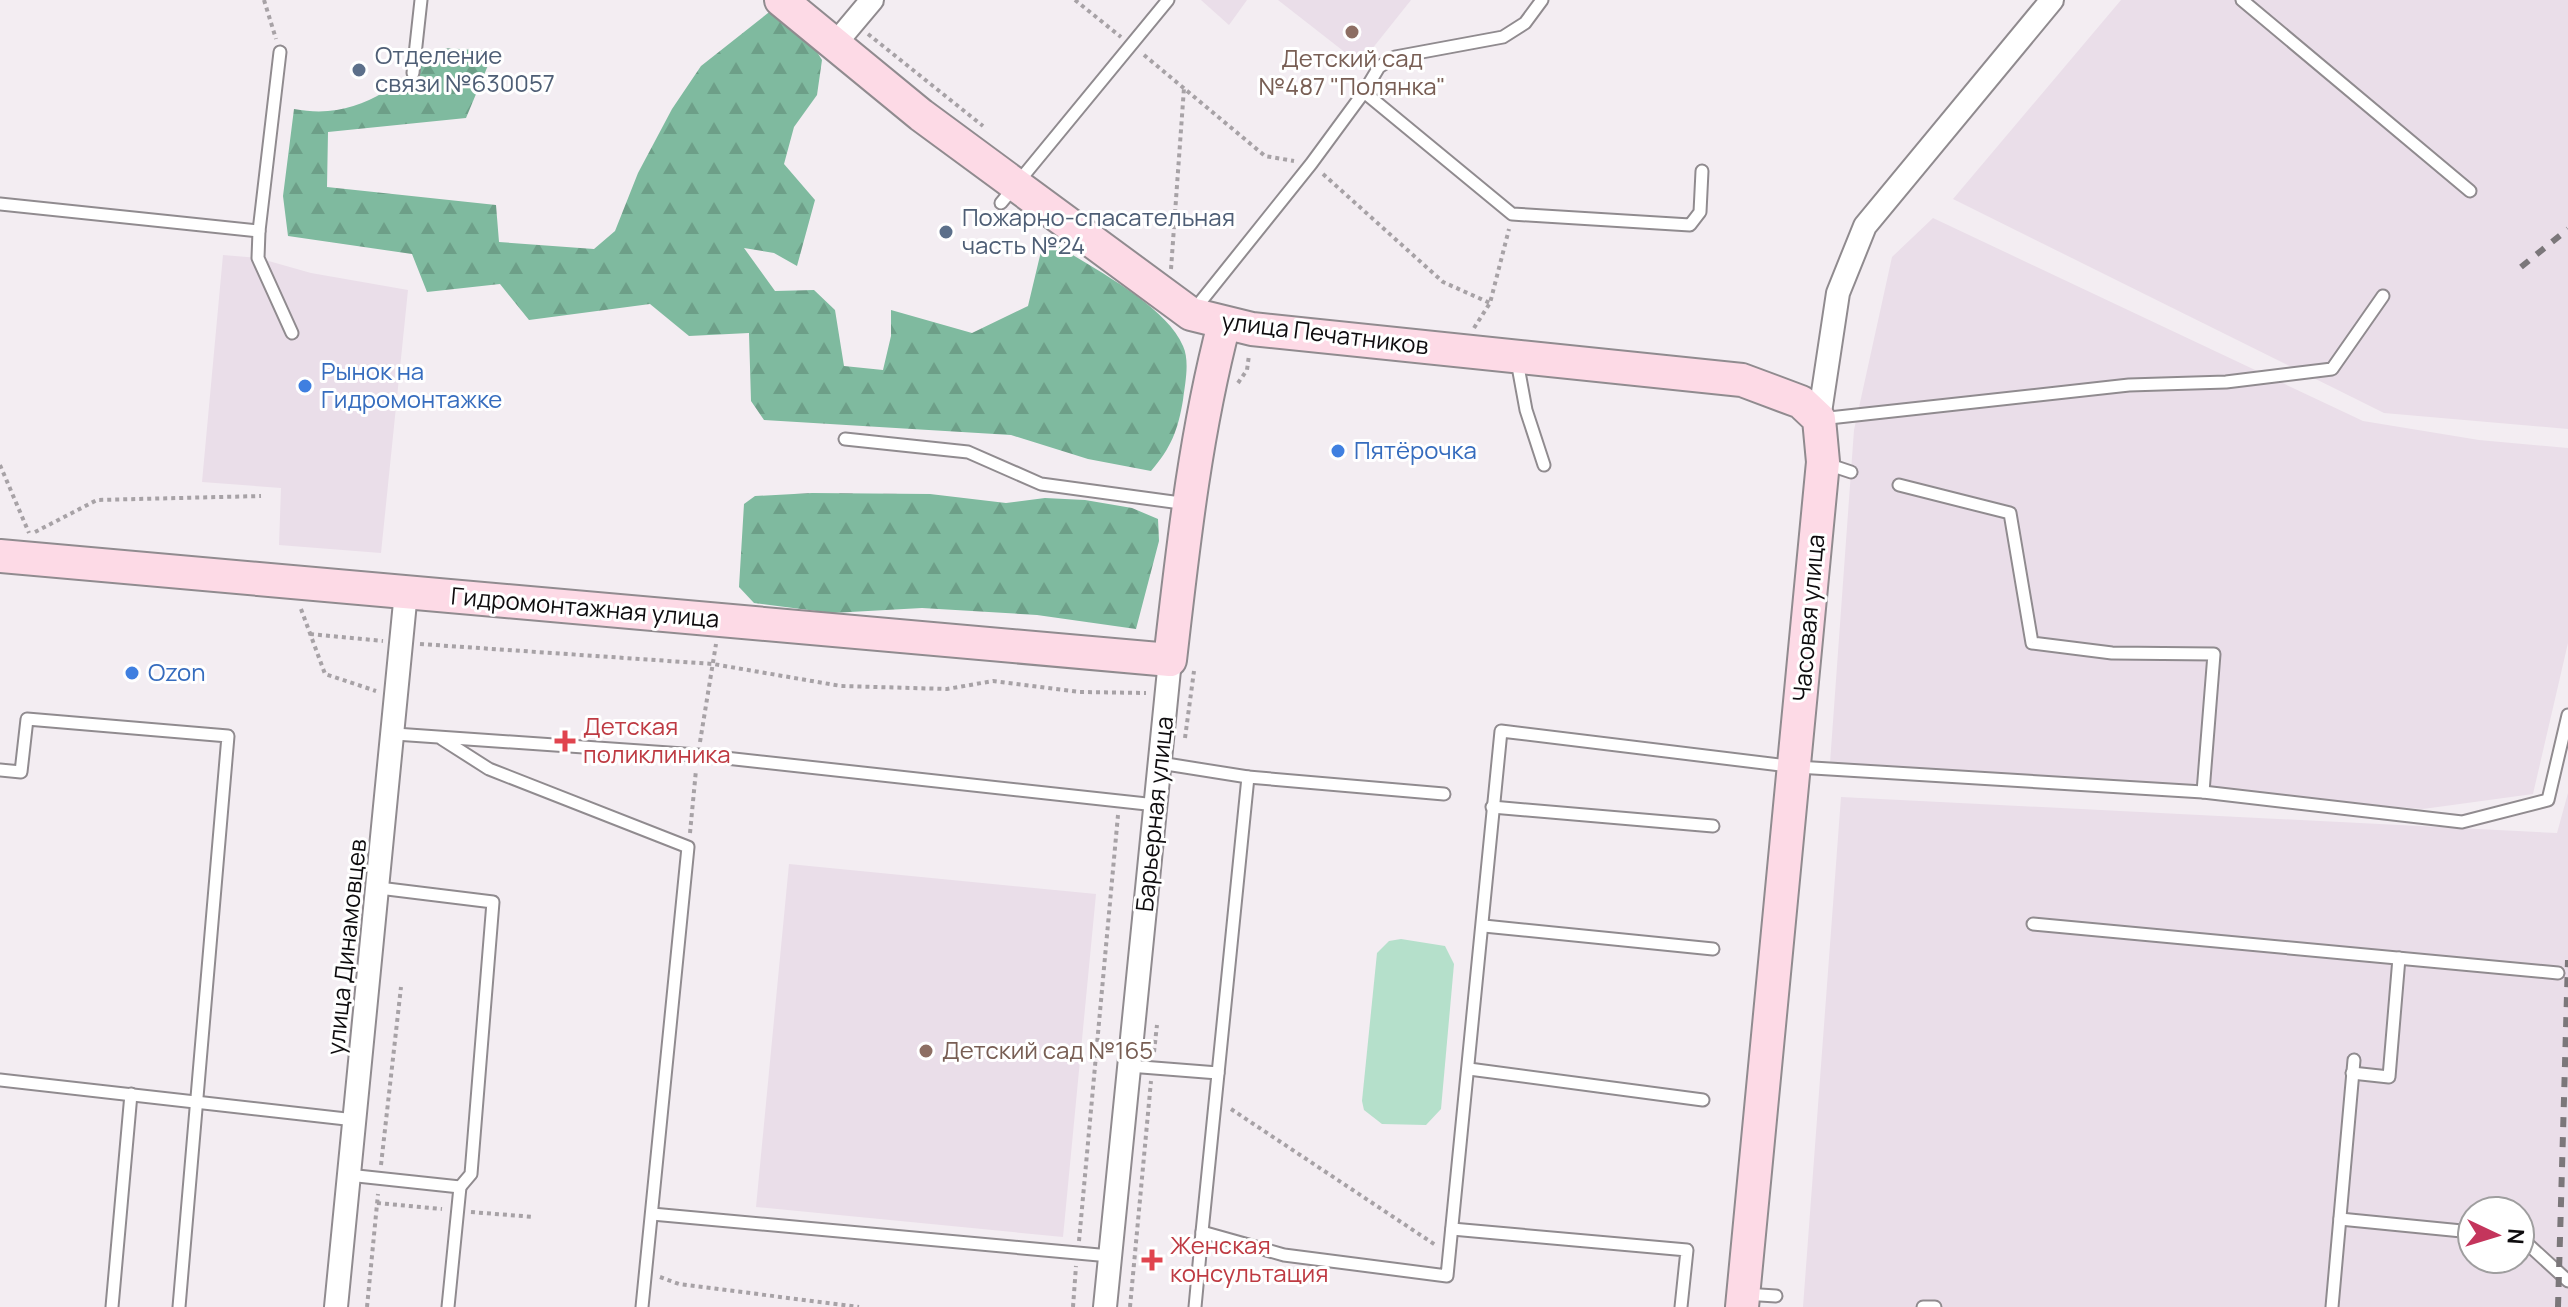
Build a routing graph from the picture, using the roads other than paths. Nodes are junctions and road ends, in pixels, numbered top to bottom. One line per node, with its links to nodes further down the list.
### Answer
1 (421, 0): 10 (lane)
2 (781, 0): 8 (main road, улица Печатников)
3 (872, 0): 8 (street)
4 (1168, 0): 14 (lane)
5 (1542, 0): 11 (lane)
6 (2052, 0): 22 (street, Часовая улица)
7 (2242, 0): 13 (lane)
8 (835, 44): 14 (main road, улица Печатников)
9 (280, 52): 16 (lane)
10 (413, 73)
11 (1364, 92): 12 (lane); 18 (lane)
12 (1702, 171)
13 (2470, 191)
14 (1008, 194): 18 (main road, улица Печатников)
15 (0, 204): 16 (lane)
16 (259, 231): 20 (lane)
17 (2383, 296): 22 (lane)
18 (1191, 314): 19 (main road, улица Печатников)
19 (1238, 326): 21 (main road, улица Печатников); 26 (main road, Барьерная улица)
20 (292, 333)
21 (1516, 356): 22 (main road, улица Печатников); 24 (lane)
22 (1819, 419): 34 (main road, Часовая улица)
23 (845, 439): 26 (lane)
24 (1544, 465)
25 (1899, 485): 37 (lane)
26 (1188, 505): 29 (main road, Барьерная улица)
27 (0, 556): 28 (main road, Гидромонтажная улица)
28 (406, 592): 29 (main road, Гидромонтажная улица); 31 (street, улица Динамовцев)
29 (1183, 658): 33 (street, Барьерная улица)
30 (2568, 715): 37 (lane)
31 (395, 734): 32 (lane); 42 (street, улица Динамовцев)
32 (439, 737): 39 (lane); 60 (lane)
33 (1171, 765): 36 (lane); 39 (street, Барьерная улица)
34 (1797, 767): 37 (lane); 40 (lane); 69 (main road, Часовая улица)
35 (0, 770): 56 (lane)
36 (1248, 777): 38 (lane); 51 (lane)
37 (2203, 792)
38 (1444, 794)
39 (1156, 805): 49 (street, Барьерная улица)
40 (1492, 807): 41 (lane); 44 (lane)
41 (1713, 826)
42 (379, 888): 57 (street, улица Динамовцев); 59 (lane)
43 (2033, 924): 46 (lane)
44 (1484, 926): 45 (lane); 50 (lane)
45 (1713, 949)
46 (2399, 958): 47 (lane); 52 (lane)
47 (2558, 973)
48 (2354, 1060): 52 (lane)
49 (1129, 1066): 51 (lane); 66 (street, Барьерная улица)
50 (1469, 1069): 55 (lane); 62 (lane)
51 (1218, 1073): 64 (lane)
52 (2352, 1073): 61 (lane)
53 (0, 1080): 54 (lane)
54 (131, 1094): 56 (lane); 70 (lane)
55 (1703, 1100)
56 (199, 1101): 57 (lane); 71 (lane)
57 (355, 1120): 58 (street, улица Динамовцев)
58 (348, 1175): 59 (lane); 72 (street, улица Динамовцев)
59 (460, 1187): 73 (lane)
60 (652, 1214): 66 (lane); 74 (lane)
61 (2340, 1219): 63 (lane); 80 (lane)
62 (1452, 1229): 64 (lane); 77 (lane)
63 (2456, 1230)
64 (1202, 1232): 76 (lane)
65 (2536, 1252): 67 (lane)
66 (1110, 1256): 75 (street, Барьерная улица)
67 (2568, 1281)
68 (1776, 1296): 69 (lane)
69 (1743, 1300)
70 (112, 1307)
71 (179, 1307)
72 (336, 1307)
73 (448, 1307)
74 (642, 1307)
75 (1105, 1307)
76 (1195, 1307)
77 (1681, 1307)
78 (1923, 1307): 79 (lane)
79 (1935, 1307)
80 (2332, 1307)

